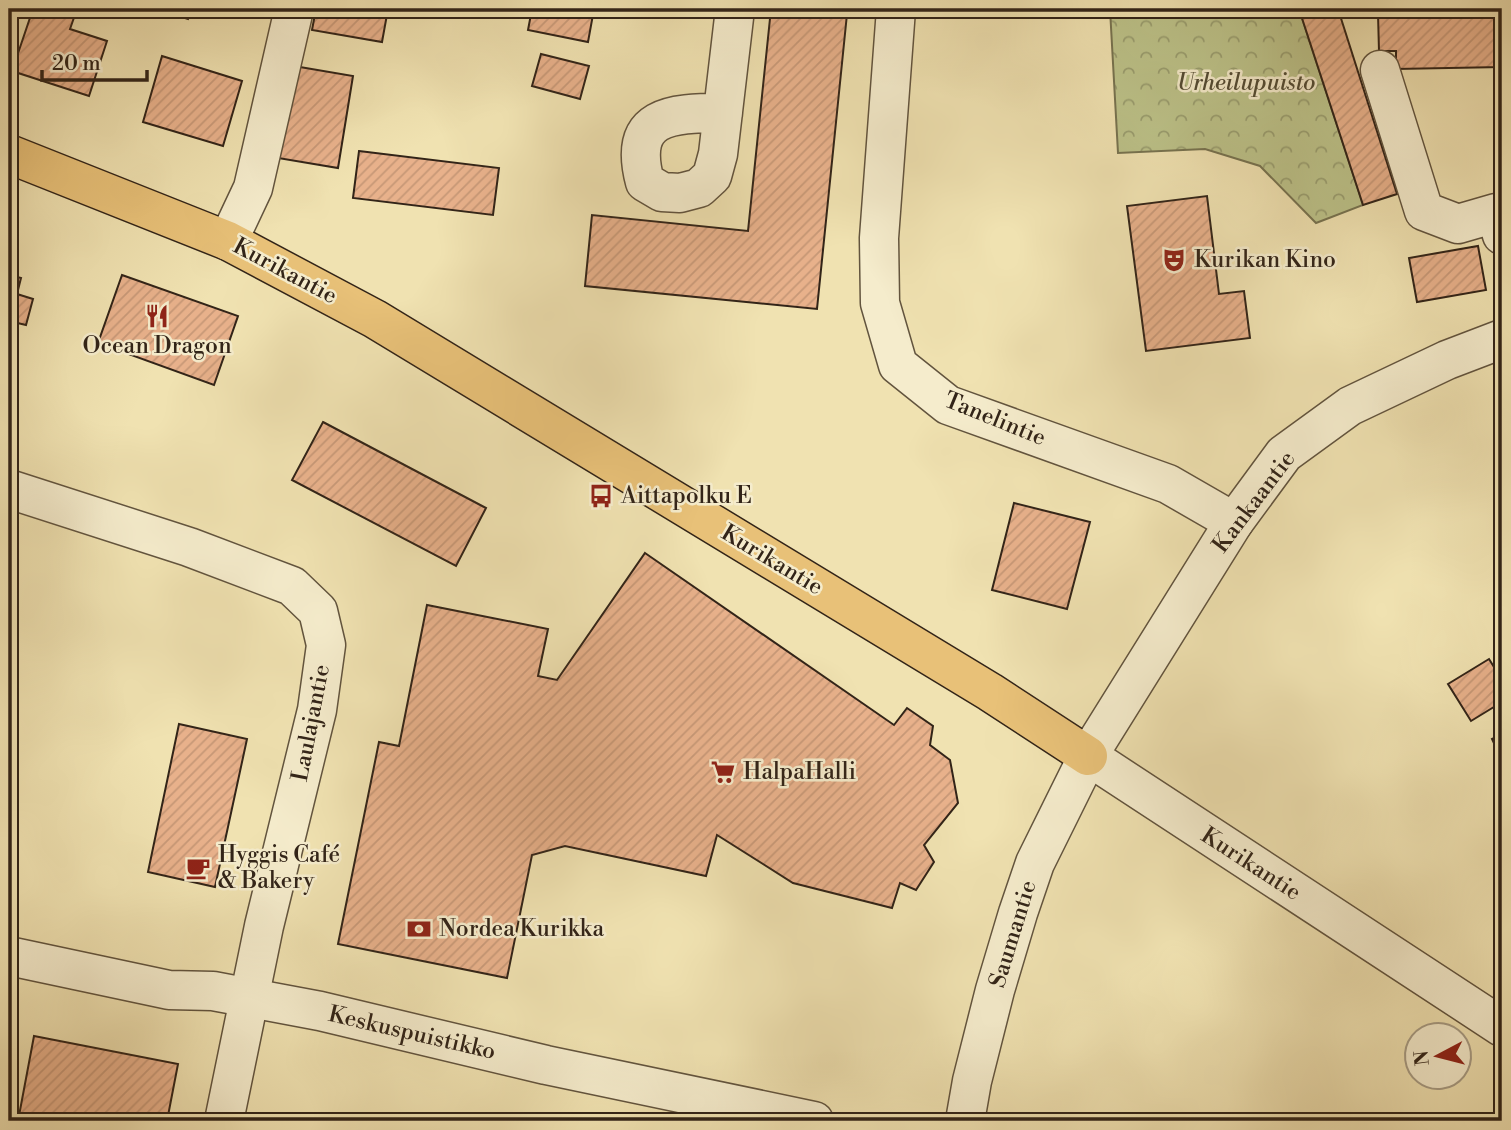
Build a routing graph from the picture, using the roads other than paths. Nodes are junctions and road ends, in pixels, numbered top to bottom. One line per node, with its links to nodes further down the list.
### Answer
1 (294, 9): 8 (street)
2 (736, 9): 5 (street)
3 (896, 9): 11 (street, Tanelintie)
4 (1380, 70): 7 (street)
5 (723, 113)
6 (9, 154): 8 (main road, Kurikantie)
7 (1500, 220)
8 (229, 241): 12 (main road, Kurikantie)
9 (1502, 339): 11 (street, Kankaantie)
10 (9, 489): 14 (street, Laulajantie)
11 (1234, 522): 12 (street, Kankaantie)
12 (1088, 756): 15 (street, Kurikantie); 18 (street, Saumantie)
13 (9, 956): 14 (street, Keskuspuistikko)
14 (250, 997): 16 (street, Laulajantie); 17 (street, Keskuspuistikko)
15 (1502, 1027)
16 (224, 1121)
17 (814, 1121)
18 (965, 1121)

